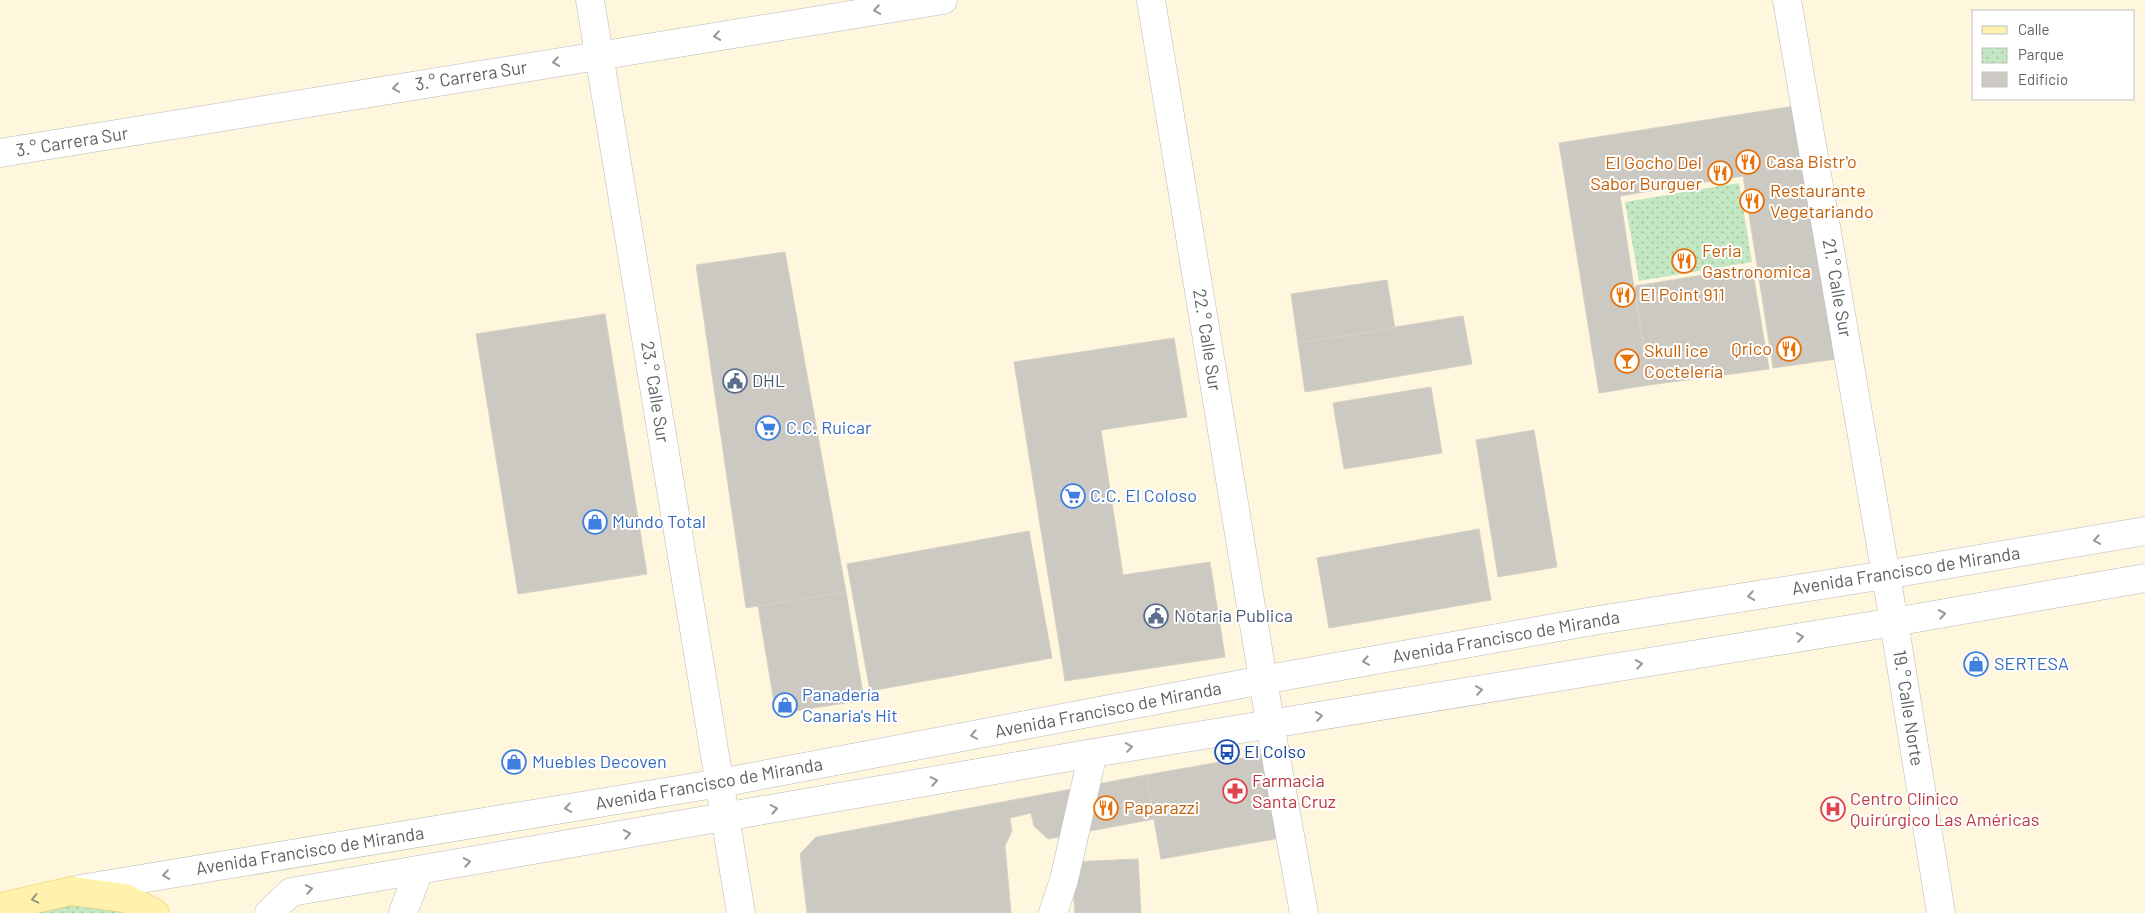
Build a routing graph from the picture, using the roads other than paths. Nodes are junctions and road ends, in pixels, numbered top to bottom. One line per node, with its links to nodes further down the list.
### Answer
1 (590, 0): 5 (street, 23.° Calle Sur)
2 (943, 0): 5 (street, 3.° Carrera Sur, one-way to 5)
3 (1151, 0): 11 (street, 22.° Calle Sur)
4 (1788, 0): 8 (street, 21.° Calle Sur)
5 (599, 55): 6 (street, 3.° Carrera Sur, one-way to 6); 14 (street, 23.° Calle Sur)
6 (0, 153)
7 (2145, 531): 8 (street, Avenida Francisco de Miranda, one-way to 8)
8 (1885, 575): 10 (street, 21.° Calle Sur); 11 (street, Avenida Francisco de Miranda, one-way to 11)
9 (2145, 578): 10 (street, Avenida Francisco de Miranda, one-way to 9)
10 (1894, 622): 12 (street, Avenida Francisco de Miranda, one-way to 10); 25 (street, 19.° Calle Norte)
11 (1263, 680): 12 (street, 22.° Calle Sur); 14 (street, Avenida Francisco de Miranda, one-way to 14)
12 (1270, 724): 13 (street, Avenida Francisco de Miranda, one-way to 12); 24 (street, 22.° Calle Sur)
13 (1093, 753): 15 (street, Avenida Francisco de Miranda, one-way to 13); 23 (street)
14 (720, 783): 15 (street, 23.° Calle Sur); 17 (street, Avenida Francisco de Miranda, one-way to 17)
15 (726, 817): 16 (street, Avenida Francisco de Miranda, one-way to 15); 22 (street, 23.° Calle Sur)
16 (419, 870): 20 (street, Avenida Francisco de Miranda, one-way to 16); 21 (street)
17 (71, 891): 18 (main road, one-way to 18); 19 (main road)
18 (0, 907)
19 (155, 913)
20 (268, 913)
21 (403, 913)
22 (741, 913)
23 (1053, 913)
24 (1304, 913)
25 (1942, 913)

